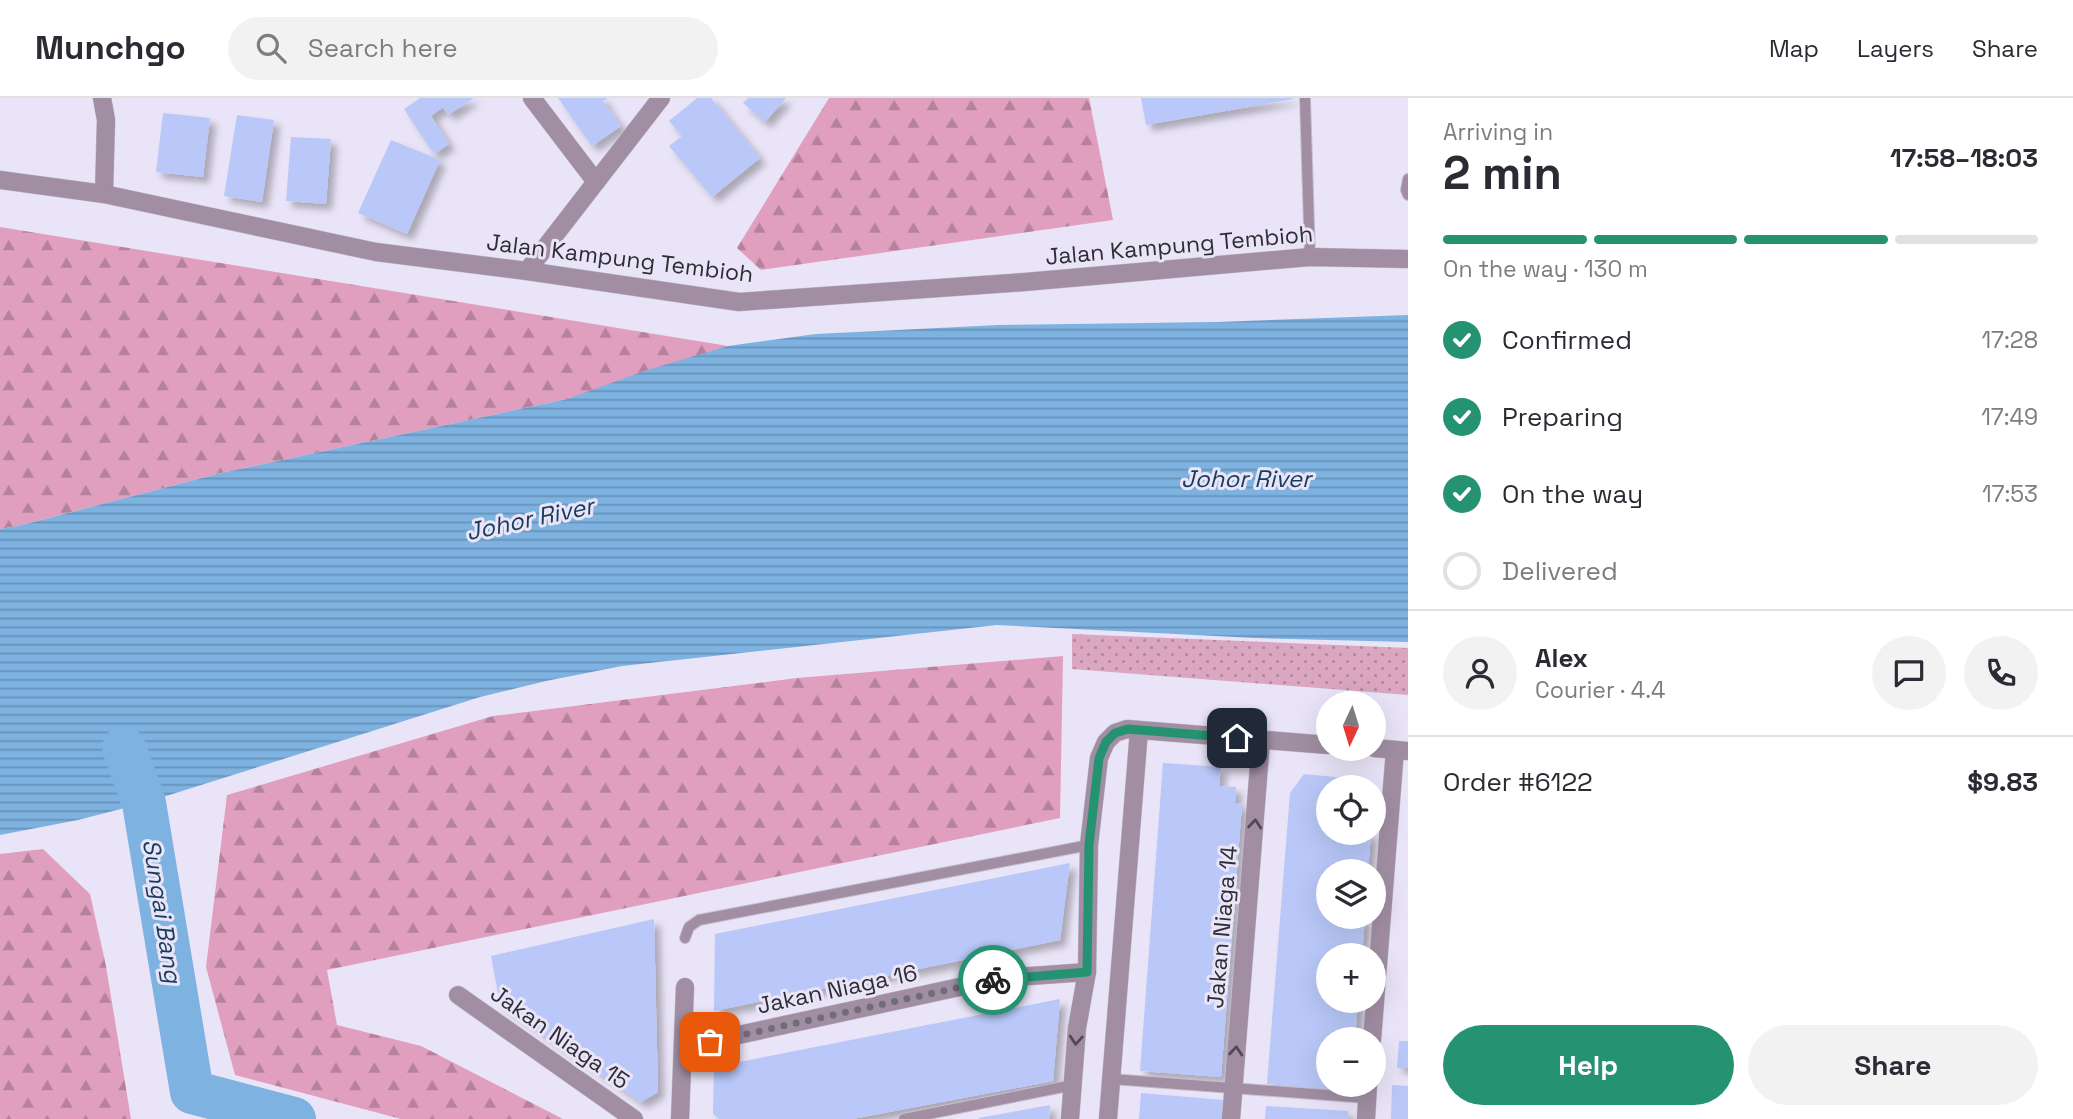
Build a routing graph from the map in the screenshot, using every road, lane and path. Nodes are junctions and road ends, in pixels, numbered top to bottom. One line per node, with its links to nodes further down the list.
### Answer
1 (102, 98): 8 (street)
2 (532, 98): 7 (street)
3 (661, 98): 7 (street)
4 (1305, 99): 10 (lane)
5 (1408, 179): 9 (lane)
6 (0, 180): 8 (street, Jalan Kampung Tembioh)
7 (596, 181): 12 (street)
8 (104, 194): 12 (street, Jalan Kampung Tembioh)
9 (1408, 195)
10 (1310, 257): 11 (street, Jalan Kampung Tembioh); 12 (street, Jalan Kampung Tembioh)
11 (1408, 259)
12 (527, 271)
13 (1139, 730): 14 (street); 17 (street); 24 (street)
14 (1261, 740): 15 (street); 26 (street, Jakan Niaga 14, one-way to 14)
15 (1316, 744)
16 (1401, 751): 22 (street)
17 (1089, 845): 18 (lane); 19 (street)
18 (685, 938)
19 (1087, 972): 23 (street, Jakan Niaga 16); 25 (street, one-way to 25)
20 (685, 987): 23 (street)
21 (458, 995): 29 (street, Jakan Niaga 15)
22 (1373, 1027)
23 (683, 1048): 30 (street)
24 (1111, 1079): 26 (lane); 33 (street)
25 (1073, 1085): 31 (lane); 32 (street)
26 (1233, 1088): 27 (lane); 34 (street, Jakan Niaga 14)
27 (1316, 1090)
28 (1368, 1097): 35 (street)
29 (634, 1119)
30 (680, 1119)
31 (904, 1119)
32 (1070, 1119)
33 (1108, 1119)
34 (1231, 1119)
35 (1366, 1119)

